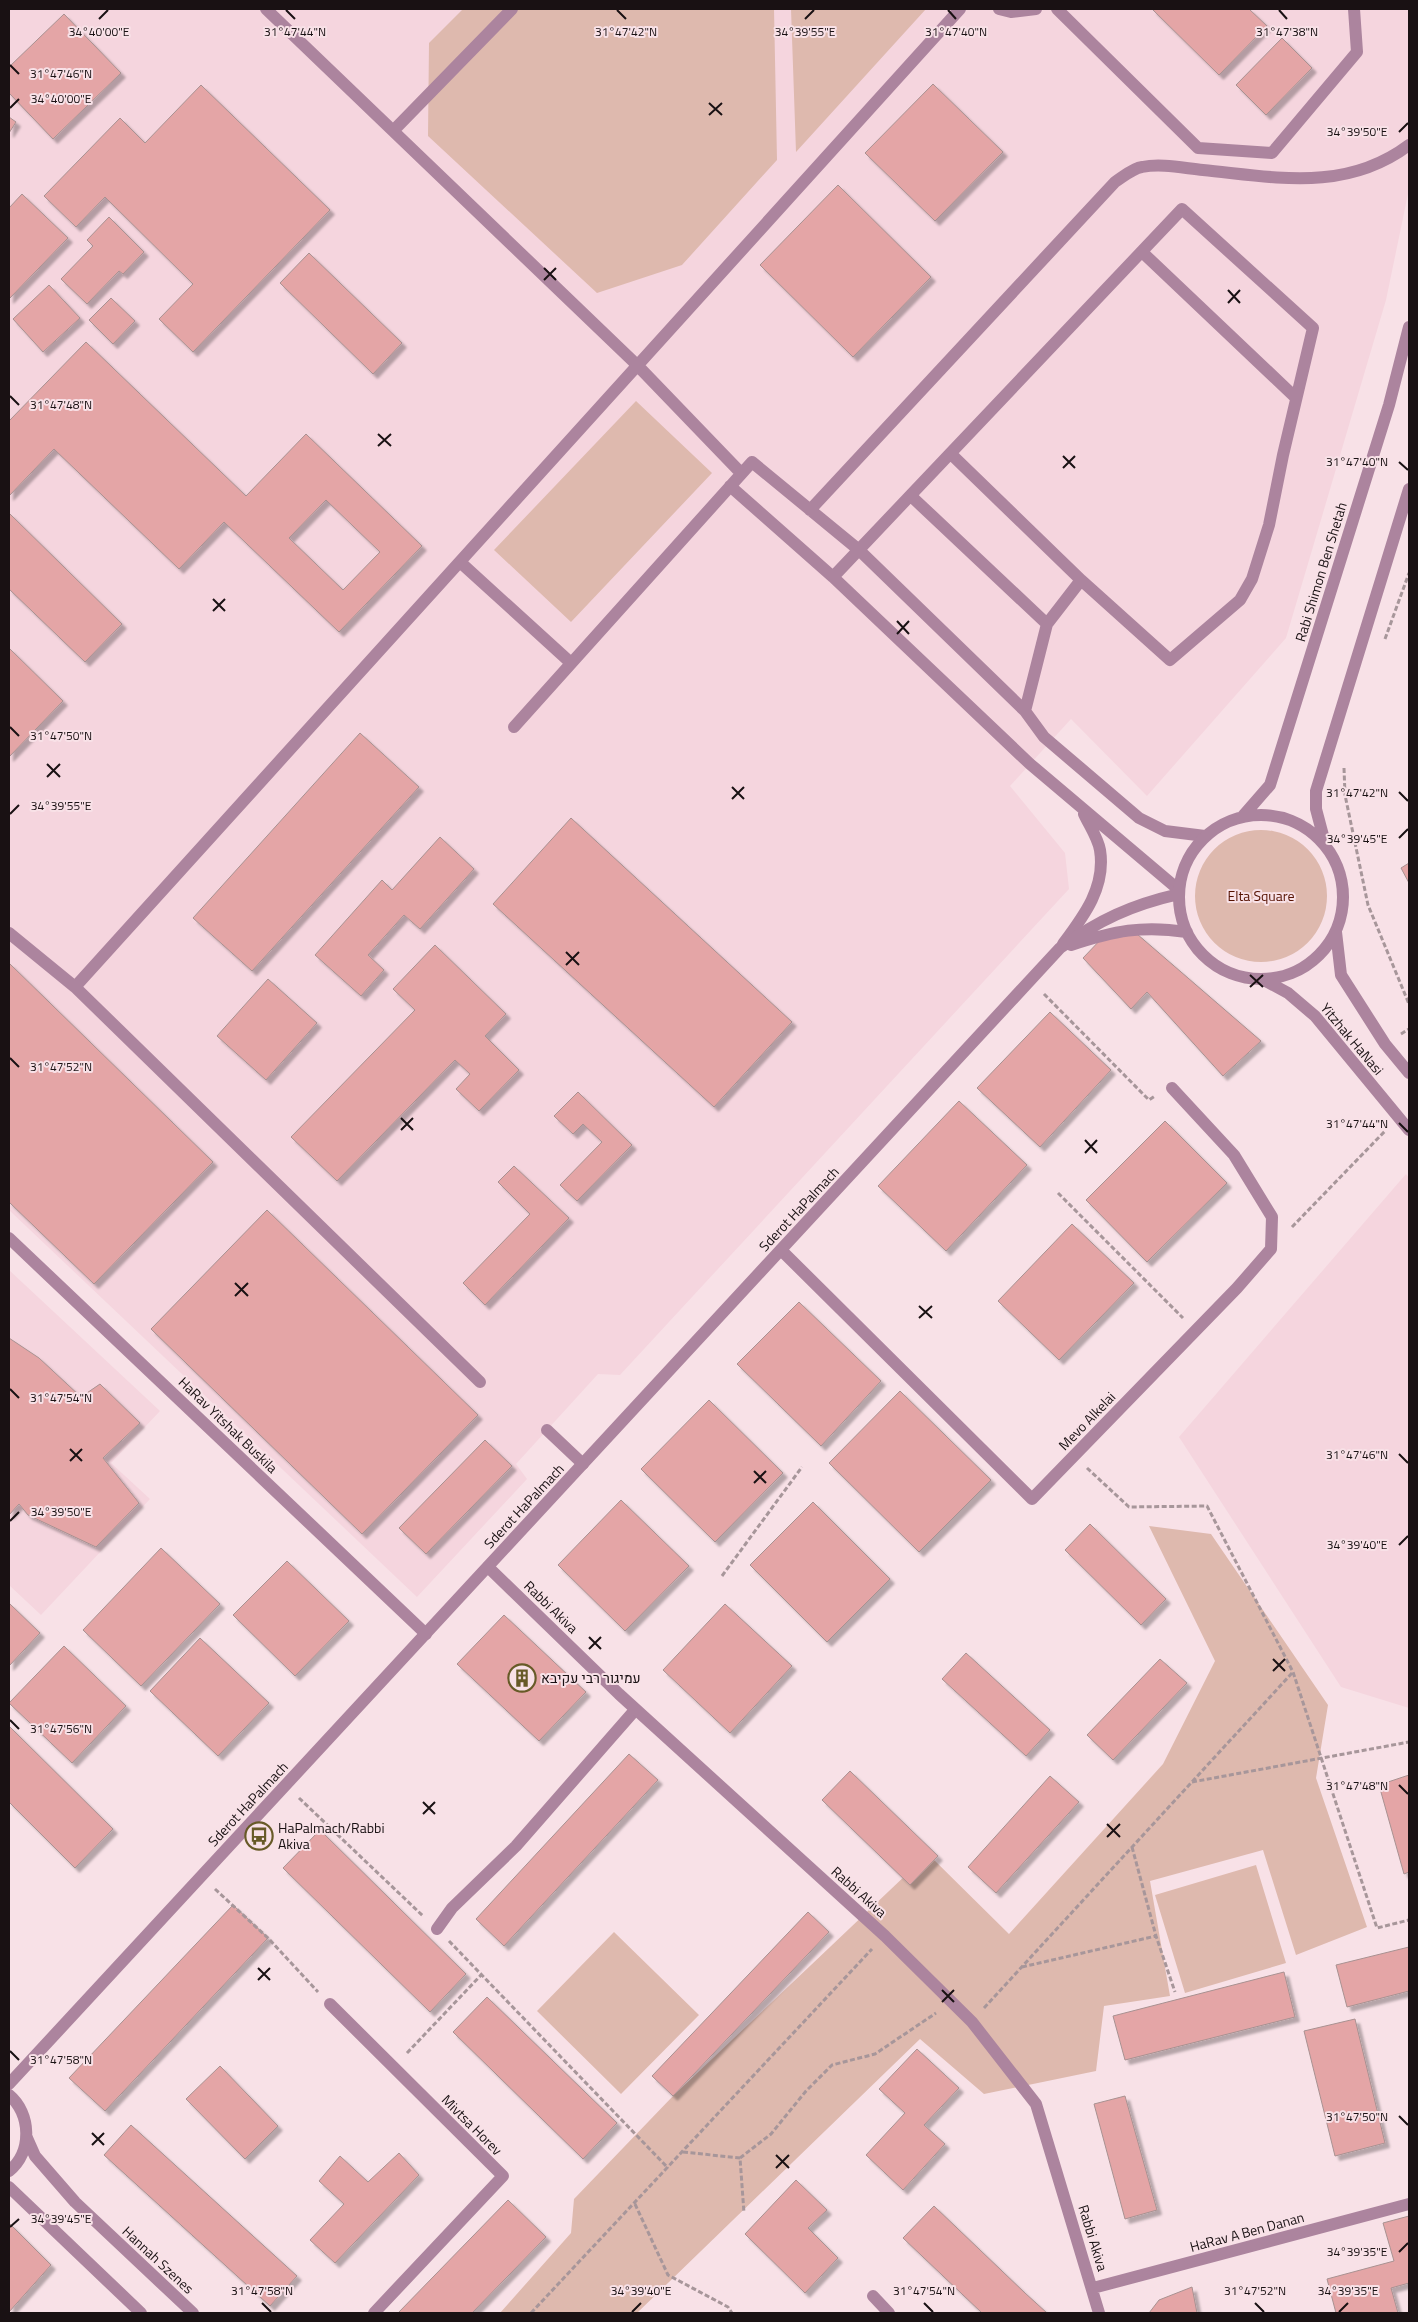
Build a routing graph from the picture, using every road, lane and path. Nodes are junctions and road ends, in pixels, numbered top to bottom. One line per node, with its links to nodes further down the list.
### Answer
1 (266, 9): 8 (street)
2 (512, 9): 8 (street)
3 (960, 9): 12 (street)
4 (999, 9): 5 (street)
5 (1036, 9)
6 (1057, 9): 7 (street)
7 (1354, 9)
8 (394, 130): 12 (street)
9 (1409, 145): 19 (street)
10 (1142, 252): 13 (street); 13 (street); 14 (street)
11 (1409, 327): 32 (street, Rabi Shimon Ben Shetah)
12 (637, 365): 15 (street); 21 (street)
13 (1296, 398): 24 (street)
14 (951, 454): 18 (street); 24 (street)
15 (741, 473): 16 (street); 19 (street)
16 (730, 486): 23 (street); 27 (street)
17 (1409, 489): 34 (street)
18 (911, 496): 20 (street); 25 (street)
19 (810, 510): 20 (street)
20 (859, 550): 23 (street); 28 (street)
21 (460, 562): 27 (street); 42 (street)
22 (1409, 573): 26 (path)
23 (833, 578): 31 (street)
24 (1081, 580): 25 (street)
25 (1047, 624): 28 (street)
26 (1384, 641)
27 (571, 663): 29 (street)
28 (1025, 711): 33 (street)
29 (514, 727)
30 (1344, 761): 43 (path)
31 (1082, 810): 35 (street); 39 (street)
32 (1243, 816): 33 (street); 34 (street)
33 (1205, 836): 35 (street)
34 (1325, 846): 37 (street)
35 (1179, 892): 36 (street); 39 (street, Sderot HaPalmach)
36 (1187, 932): 39 (street); 40 (street)
37 (1336, 932): 40 (street); 44 (street, Yitzhak HaNasi)
38 (9, 933): 42 (street)
39 (1060, 948): 41 (street, Sderot HaPalmach)
40 (1262, 979): 47 (street, Yitzhak HaNasi)
41 (1031, 981): 46 (path); 52 (street, Sderot HaPalmach)
42 (75, 987): 54 (street)
43 (1409, 1004)
44 (1409, 1073)
45 (1172, 1088): 51 (street)
46 (1149, 1100)
47 (1398, 1117): 48 (street, Yitzhak HaNasi); 51 (path)
48 (1409, 1130)
49 (1058, 1193): 53 (path)
50 (9, 1238): 61 (street, HaRav Yitshak Buskila)
51 (1270, 1249): 53 (street, Mevo Alkelai)
52 (781, 1250): 56 (street, Mevo Alkelai); 57 (street, Sderot HaPalmach)
53 (1196, 1330): 56 (street, Mevo Alkelai)
54 (480, 1382)
55 (547, 1430): 57 (street)
56 (1073, 1456): 62 (path)
57 (583, 1464): 59 (street, Sderot HaPalmach)
58 (802, 1467): 60 (path)
59 (488, 1567): 61 (street, Sderot HaPalmach); 63 (street, Rabbi Akiva)
60 (722, 1576)
61 (426, 1634): 67 (street, Sderot HaPalmach)
62 (1293, 1672): 65 (path); 66 (path)
63 (635, 1710): 71 (street); 72 (street, Rabbi Akiva)
64 (1409, 1742): 65 (path)
65 (1321, 1758): 66 (path); 70 (path)
66 (1191, 1782): 68 (path)
67 (286, 1785): 69 (street, Sderot HaPalmach); 71 (path)
68 (1132, 1847): 73 (path); 74 (path)
69 (201, 1877): 78 (path); 81 (street, Sderot HaPalmach)
70 (1409, 1920)
71 (437, 1929): 75 (path)
72 (885, 1936): 77 (street, Rabbi Akiva); 84 (path)
73 (1156, 1936): 74 (path); 76 (path)
74 (1021, 1967): 79 (path)
75 (482, 1974): 80 (path); 86 (path)
76 (1175, 1992)
77 (951, 2003): 79 (street, Rabbi Akiva); 85 (path)
78 (330, 2004): 80 (street, Mivtsa Horev)
79 (972, 2022): 92 (street, Rabbi Akiva)
80 (393, 2067): 96 (street, Mivtsa Horev)
81 (9, 2084)
82 (9, 2095): 83 (street, Hannah Szenes)
83 (27, 2138): 87 (street); 95 (street, Hannah Szenes)
84 (683, 2152): 85 (path); 86 (path)
85 (740, 2158): 91 (path)
86 (668, 2168): 89 (path)
87 (9, 2171)
88 (9, 2187): 94 (street)
89 (634, 2203): 97 (path); 98 (path)
90 (1409, 2204): 92 (street, HaRav A Ben Danan)
91 (744, 2213)
92 (1093, 2288): 100 (street, Rabbi Akiva)
93 (873, 2296): 99 (street)
94 (141, 2313)
95 (193, 2313)
96 (374, 2313)
97 (531, 2313)
98 (732, 2313)
99 (889, 2313)
100 (1099, 2313)

